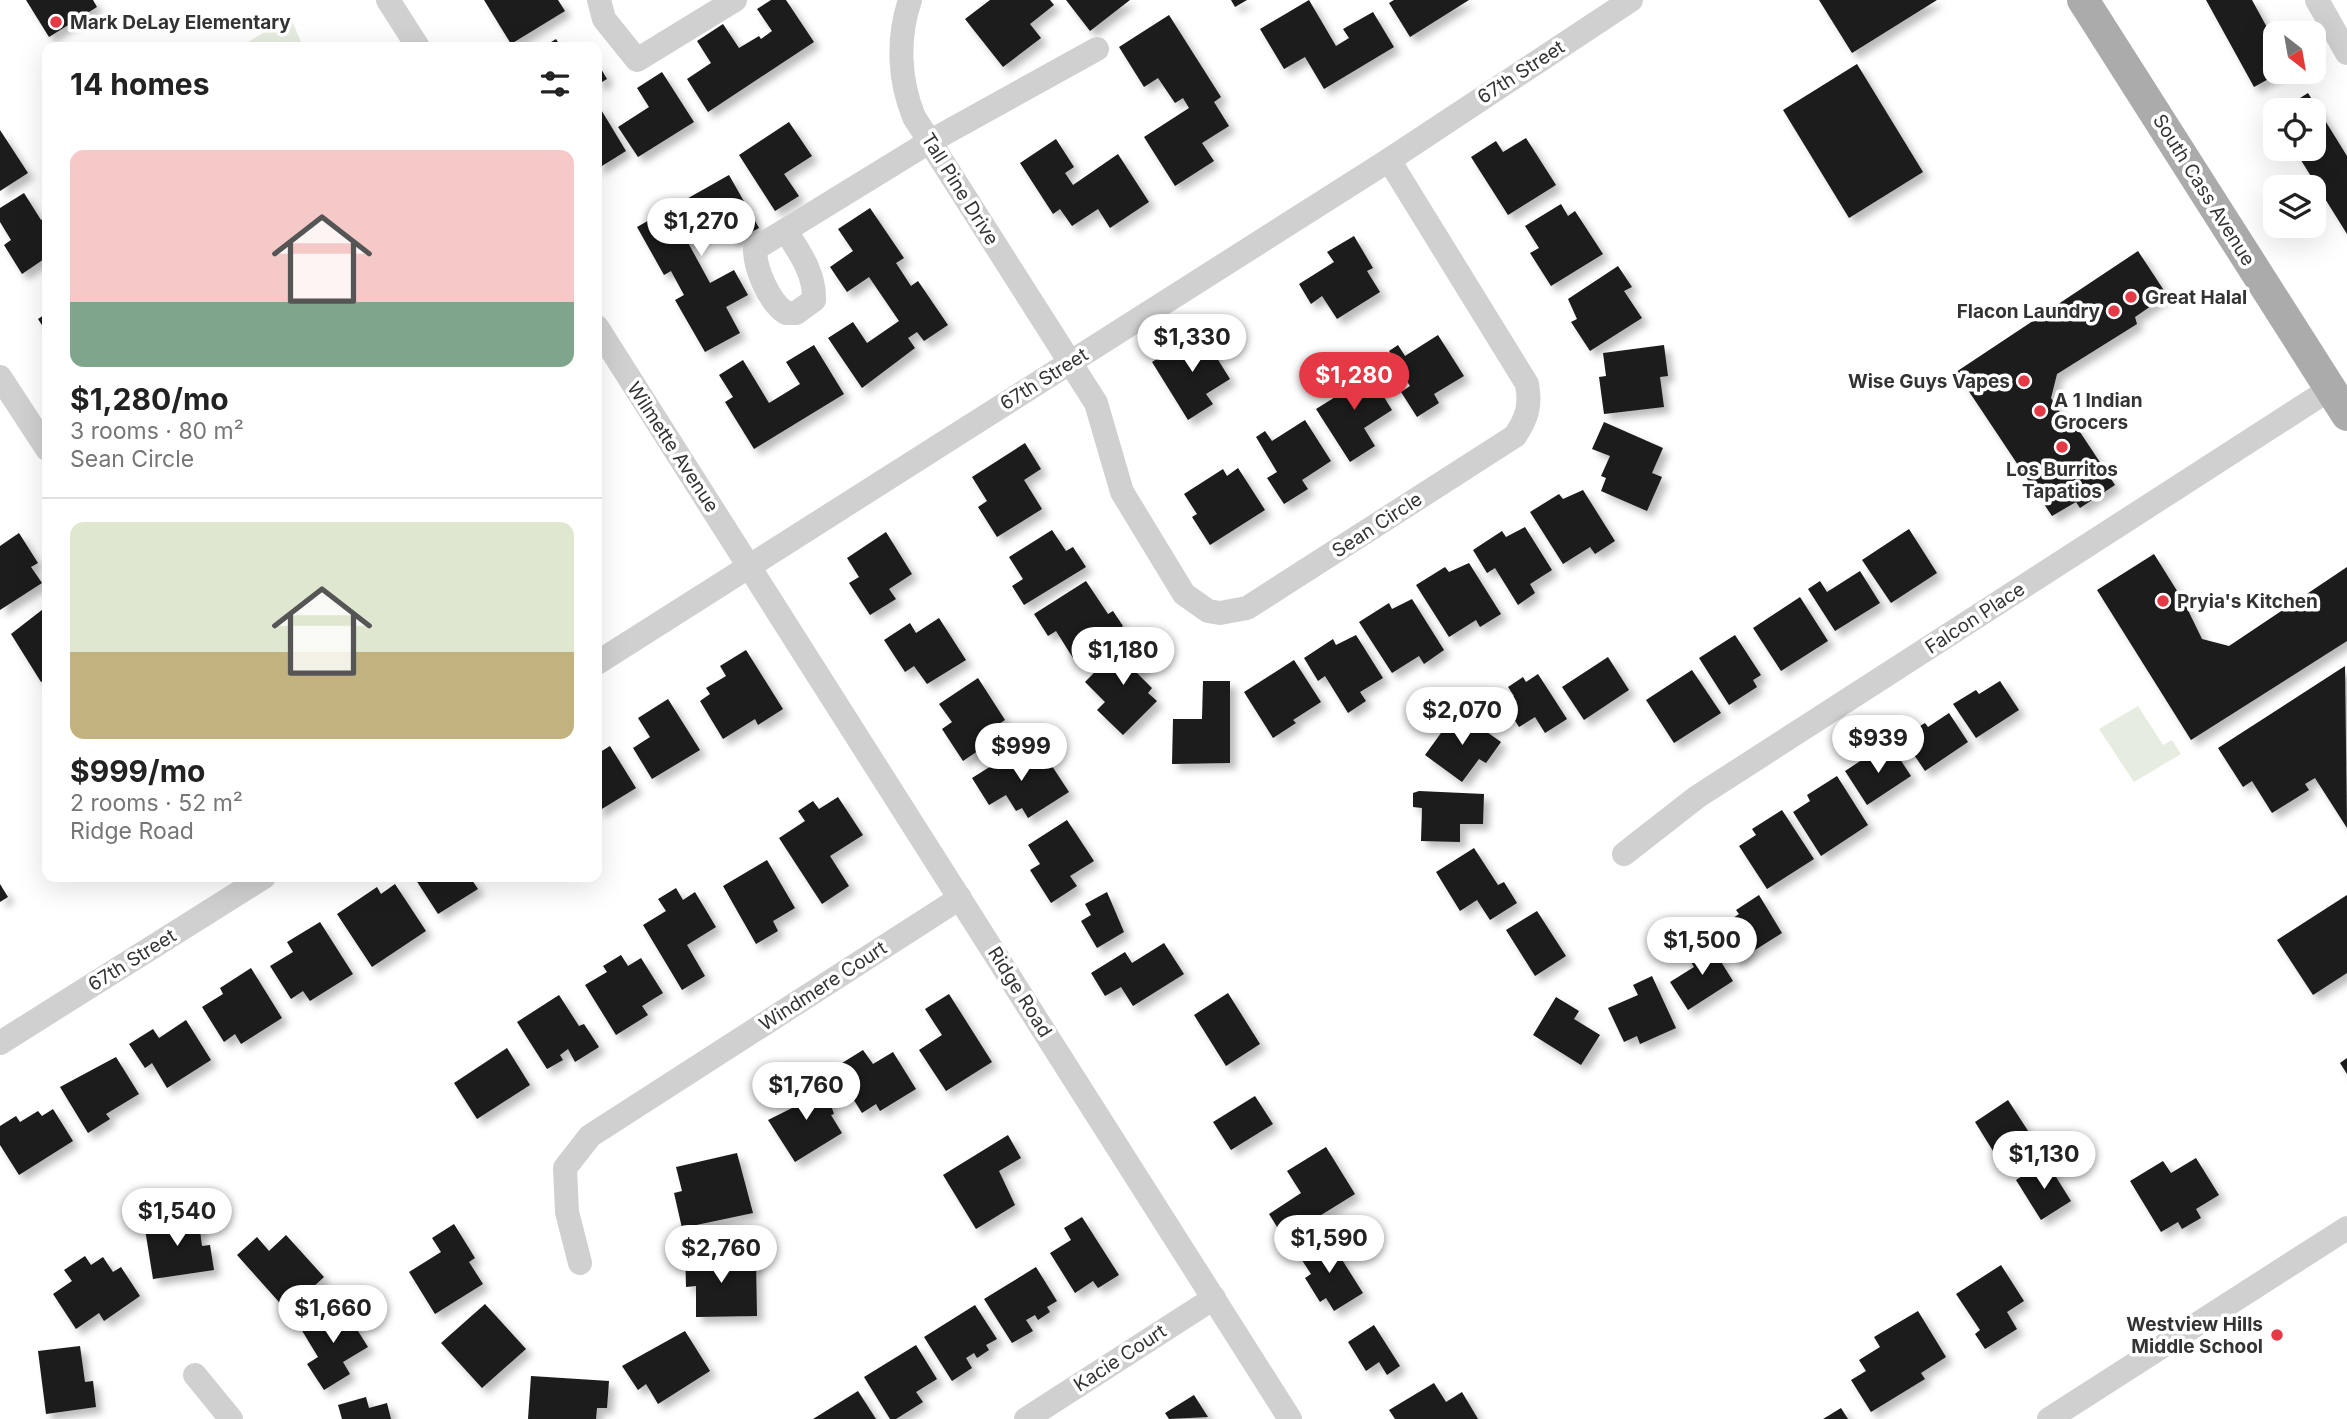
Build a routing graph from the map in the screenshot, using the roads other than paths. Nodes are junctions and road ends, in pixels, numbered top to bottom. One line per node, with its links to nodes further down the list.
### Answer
1 (388, 0): 9 (street)
2 (599, 0): 8 (street)
3 (735, 0): 8 (street)
4 (910, 0): 12 (street, Tall Pine Drive)
5 (1631, 0): 13 (street, 67th Street)
6 (2083, 0): 18 (main road, South Cass Avenue)
7 (2317, 0): 11 (street)
8 (706, 8)
9 (415, 42)
10 (1097, 49): 12 (street)
11 (2347, 53)
12 (929, 142): 14 (street); 16 (street, Tall Pine Drive)
13 (1389, 160): 16 (street, 67th Street); 16 (street, Sean Circle)
14 (786, 231)
15 (602, 335): 21 (street, Wilmette Avenue)
16 (1070, 362): 21 (street, 67th Street)
17 (0, 377): 20 (street)
18 (2330, 389): 19 (main road, South Cass Avenue); 23 (street, Falcon Place)
19 (2347, 415)
20 (42, 441)
21 (750, 565): 22 (street, 67th Street); 25 (street, Ridge Road)
22 (602, 660)
23 (1624, 854)
24 (256, 882): 26 (street, 67th Street)
25 (960, 898): 28 (street, Windmere Court); 29 (street, Ridge Road)
26 (0, 1043)
27 (2347, 1228): 34 (street)
28 (580, 1263)
29 (1213, 1298): 32 (street, Kacie Court); 33 (street, Ridge Road)
30 (195, 1375): 31 (street)
31 (231, 1419)
32 (1026, 1419)
33 (1290, 1419)
34 (2049, 1419)

